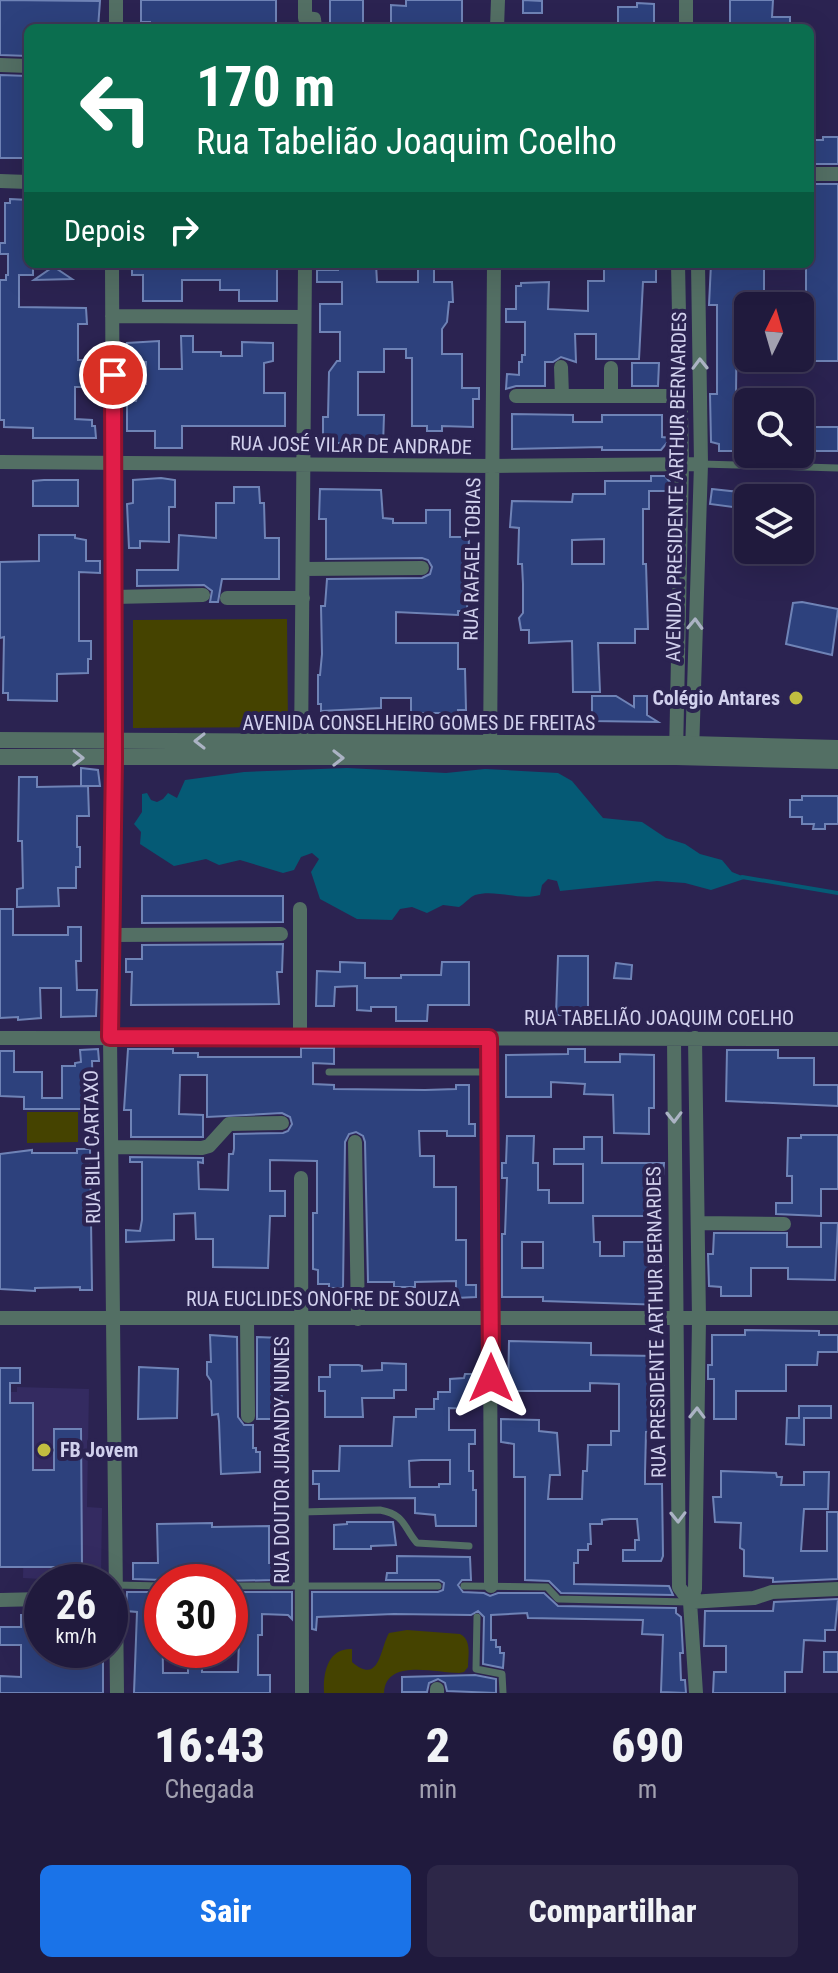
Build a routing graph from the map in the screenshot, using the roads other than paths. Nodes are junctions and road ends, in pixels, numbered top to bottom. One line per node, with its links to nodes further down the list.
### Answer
1 (116, 0): 5 (street)
2 (305, 0): 6 (street)
3 (498, 0): 7 (street)
4 (686, 0): 8 (street)
5 (116, 24)
6 (315, 24)
7 (497, 24)
8 (686, 24)
9 (0, 65): 10 (street)
10 (24, 66)
11 (814, 174): 12 (street)
12 (838, 174)
13 (0, 181): 14 (street)
14 (24, 182)
15 (112, 268): 20 (street, RUA BILL CARTAXO)
16 (305, 268): 21 (street)
17 (494, 268): 33 (street, RUA RAFAEL TOBIAS)
18 (678, 268): 27 (street, AVENIDA PRESIDENTE ARTHUR BERNARDES)
19 (698, 268): 32 (street, AVENIDA PRESIDENTE ARTHUR BERNARDES, one-way to 19)
20 (112, 316): 21 (street); 29 (street, RUA BILL CARTAXO)
21 (304, 317): 30 (street)
22 (561, 367): 25 (street)
23 (611, 368): 26 (street)
24 (516, 396): 25 (street)
25 (562, 396): 26 (street)
26 (611, 396): 27 (street)
27 (680, 396): 31 (street, AVENIDA PRESIDENTE ARTHUR BERNARDES)
28 (0, 462): 29 (street, RUA JOSÉ VILAR DE ANDRADE)
29 (115, 462): 30 (street, RUA JOSÉ VILAR DE ANDRADE); 38 (street, RUA BILL CARTAXO)
30 (304, 464): 33 (street, RUA JOSÉ VILAR DE ANDRADE); 36 (street)
31 (682, 464): 32 (street, RUA JOSÉ VILAR DE ANDRADE); 33 (street, RUA JOSÉ VILAR DE ANDRADE); 46 (street, AVENIDA PRESIDENTE ARTHUR BERNARDES)
32 (701, 464): 34 (lane); 46 (street, AVENIDA PRESIDENTE ARTHUR BERNARDES, one-way to 32)
33 (493, 466): 45 (street, RUA RAFAEL TOBIAS)
34 (838, 468)
35 (422, 568): 36 (street)
36 (303, 569): 40 (street)
37 (203, 595): 38 (street)
38 (114, 597): 42 (street, RUA BILL CARTAXO)
39 (227, 598): 40 (street)
40 (303, 598): 44 (street)
41 (0, 740): 42 (street, AVENIDA CONSELHEIRO GOMES DE FREITAS)
42 (114, 741): 44 (street, AVENIDA CONSELHEIRO GOMES DE FREITAS, one-way to 42); 48 (street, RUA BILL CARTAXO)
43 (838, 748): 46 (street, AVENIDA CONSELHEIRO GOMES DE FREITAS)
44 (301, 750): 45 (street, AVENIDA CONSELHEIRO GOMES DE FREITAS); 48 (street, AVENIDA CONSELHEIRO GOMES DE FREITAS)
45 (490, 751): 46 (street, AVENIDA CONSELHEIRO GOMES DE FREITAS)
46 (684, 751): 49 (street, AVENIDA CONSELHEIRO GOMES DE FREITAS)
47 (0, 757): 48 (street, AVENIDA CONSELHEIRO GOMES DE FREITAS, one-way to 48)
48 (114, 758): 52 (street, RUA BILL CARTAXO)
49 (838, 761)
50 (300, 909): 55 (street)
51 (281, 934): 52 (street)
52 (111, 935): 53 (street, RUA BILL CARTAXO)
53 (110, 1037): 54 (street, RUA TABELIÃO JOAQUIM COELHO); 55 (street, RUA TABELIÃO JOAQUIM COELHO); 64 (street, RUA BILL CARTAXO)
54 (0, 1038)
55 (300, 1038): 56 (street, RUA TABELIÃO JOAQUIM COELHO)
56 (489, 1038): 58 (street, RUA TABELIÃO JOAQUIM COELHO); 61 (street)
57 (695, 1038): 58 (street, RUA TABELIÃO JOAQUIM COELHO); 59 (street, RUA TABELIÃO JOAQUIM COELHO); 66 (street, RUA PRESIDENTE ARTHUR BERNARDES)
58 (674, 1039): 74 (street, RUA PRESIDENTE ARTHUR BERNARDES, one-way to 74)
59 (838, 1039)
60 (329, 1072): 61 (lane)
61 (488, 1072): 69 (street)
62 (282, 1123): 64 (street)
63 (355, 1142): 73 (street)
64 (113, 1147): 71 (street, RUA BILL CARTAXO)
65 (301, 1178): 76 (street, RUA DOUTOR JURANDY NUNES)
66 (698, 1223): 67 (street); 75 (street, RUA PRESIDENTE ARTHUR BERNARDES)
67 (784, 1224)
68 (0, 1318): 71 (street, RUA EUCLIDES ONOFRE DE SOUZA)
69 (491, 1318): 73 (street, RUA EUCLIDES ONOFRE DE SOUZA); 74 (street, RUA EUCLIDES ONOFRE DE SOUZA); 85 (street)
70 (838, 1318): 75 (street, RUA EUCLIDES ONOFRE DE SOUZA)
71 (113, 1319): 72 (street, RUA EUCLIDES ONOFRE DE SOUZA); 80 (street, RUA BILL CARTAXO)
72 (247, 1319): 76 (street, RUA EUCLIDES ONOFRE DE SOUZA); 77 (street)
73 (358, 1319): 76 (street, RUA EUCLIDES ONOFRE DE SOUZA)
74 (676, 1319): 75 (street, RUA EUCLIDES ONOFRE DE SOUZA); 89 (street, RUA PRESIDENTE ARTHUR BERNARDES, one-way to 89)
75 (699, 1319): 89 (street, RUA PRESIDENTE ARTHUR BERNARDES, one-way to 75)
76 (302, 1320): 78 (street, RUA DOUTOR JURANDY NUNES)
77 (248, 1416)
78 (301, 1512): 79 (lane); 81 (street, RUA DOUTOR JURANDY NUNES)
79 (469, 1546)
80 (113, 1564)
81 (302, 1585): 82 (lane); 83 (lane); 93 (street, RUA DOUTOR JURANDY NUNES)
82 (248, 1586)
83 (438, 1586)
84 (464, 1586): 85 (lane)
85 (491, 1586): 89 (lane)
86 (838, 1589): 89 (street)
87 (24, 1599): 88 (street)
88 (0, 1600)
89 (690, 1602): 95 (street, RUA PRESIDENTE ARTHUR BERNARDES)
90 (477, 1617): 94 (lane)
91 (116, 1668): 92 (street, RUA BILL CARTAXO)
92 (117, 1693)
93 (302, 1693)
94 (503, 1693)
95 (696, 1693)

